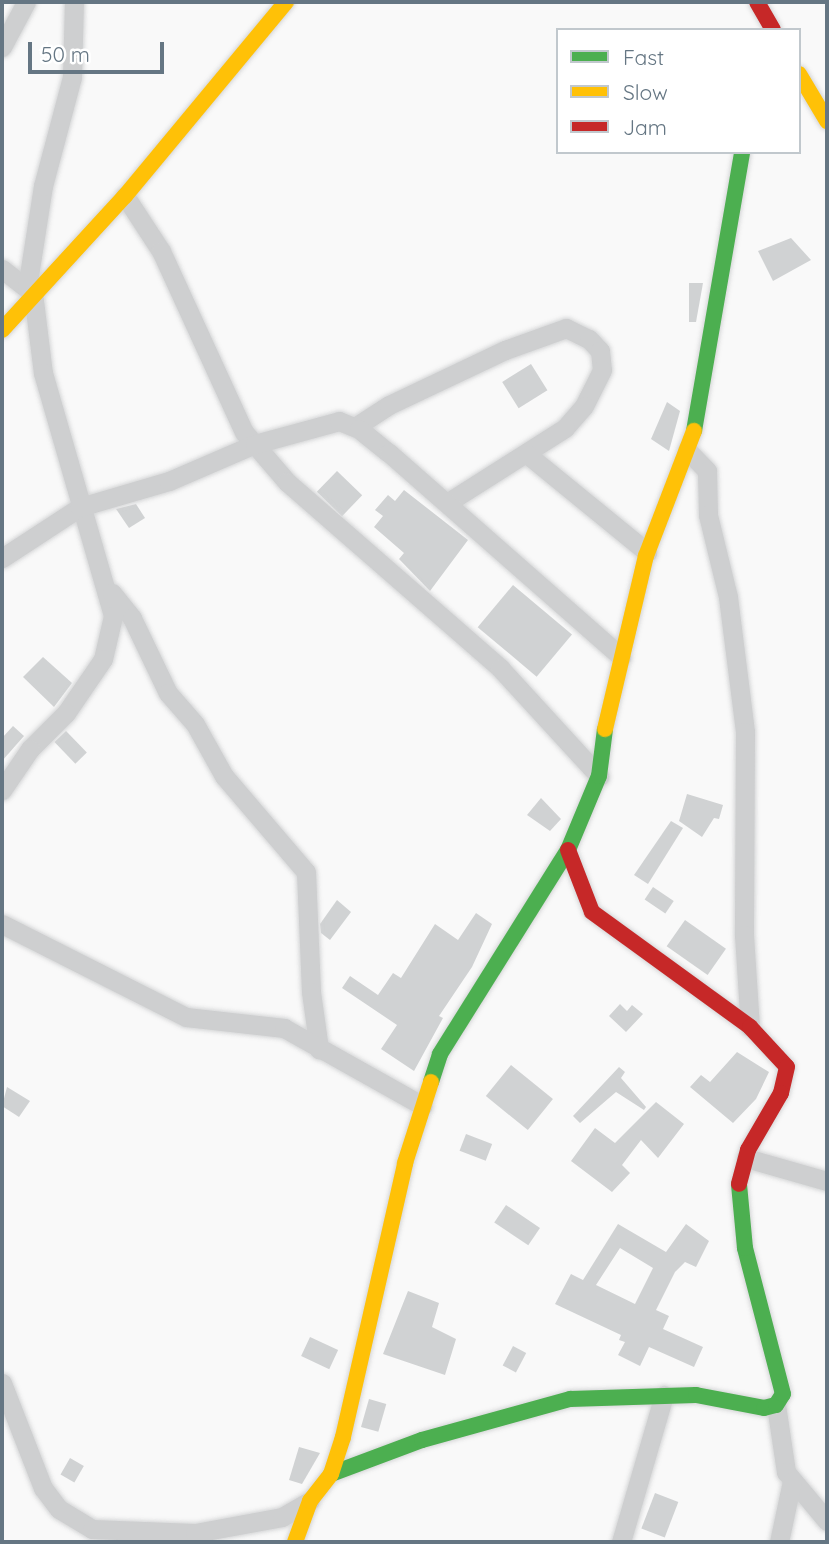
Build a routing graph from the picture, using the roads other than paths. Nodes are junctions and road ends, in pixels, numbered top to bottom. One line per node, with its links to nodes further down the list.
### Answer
1 (26, 2): 6 (street)
2 (74, 2): 12 (street)
3 (286, 2): 10 (street)
4 (757, 2): 5 (street)
5 (772, 28)
6 (2, 47)
7 (801, 77): 8 (street)
8 (827, 121)
9 (742, 154): 16 (street)
10 (125, 196): 12 (street); 15 (street)
11 (2, 269): 12 (street)
12 (30, 291): 13 (street); 19 (street)
13 (2, 330)
14 (355, 427): 15 (street); 17 (street); 18 (street)
15 (255, 444): 19 (street); 24 (street)
16 (687, 450): 20 (street); 28 (street)
17 (528, 455): 18 (street); 20 (street)
18 (447, 503): 23 (street)
19 (80, 507): 21 (street); 22 (street)
20 (648, 552): 23 (street)
21 (2, 558)
22 (106, 585): 25 (street); 29 (street)
23 (621, 657): 24 (street)
24 (600, 776): 26 (street)
25 (2, 790)
26 (568, 850): 28 (street); 30 (street)
27 (2, 924): 29 (street)
28 (750, 1027): 31 (street)
29 (319, 1049): 30 (street)
30 (423, 1106): 36 (street)
31 (746, 1158): 32 (street); 35 (street)
32 (827, 1181)
33 (2, 1383): 38 (street)
34 (664, 1395): 35 (street); 36 (street); 41 (street)
35 (776, 1405): 37 (street)
36 (331, 1474): 38 (street)
37 (792, 1481): 39 (street); 42 (street)
38 (310, 1501): 40 (street)
39 (825, 1511)
40 (295, 1542)
41 (621, 1542)
42 (779, 1542)

